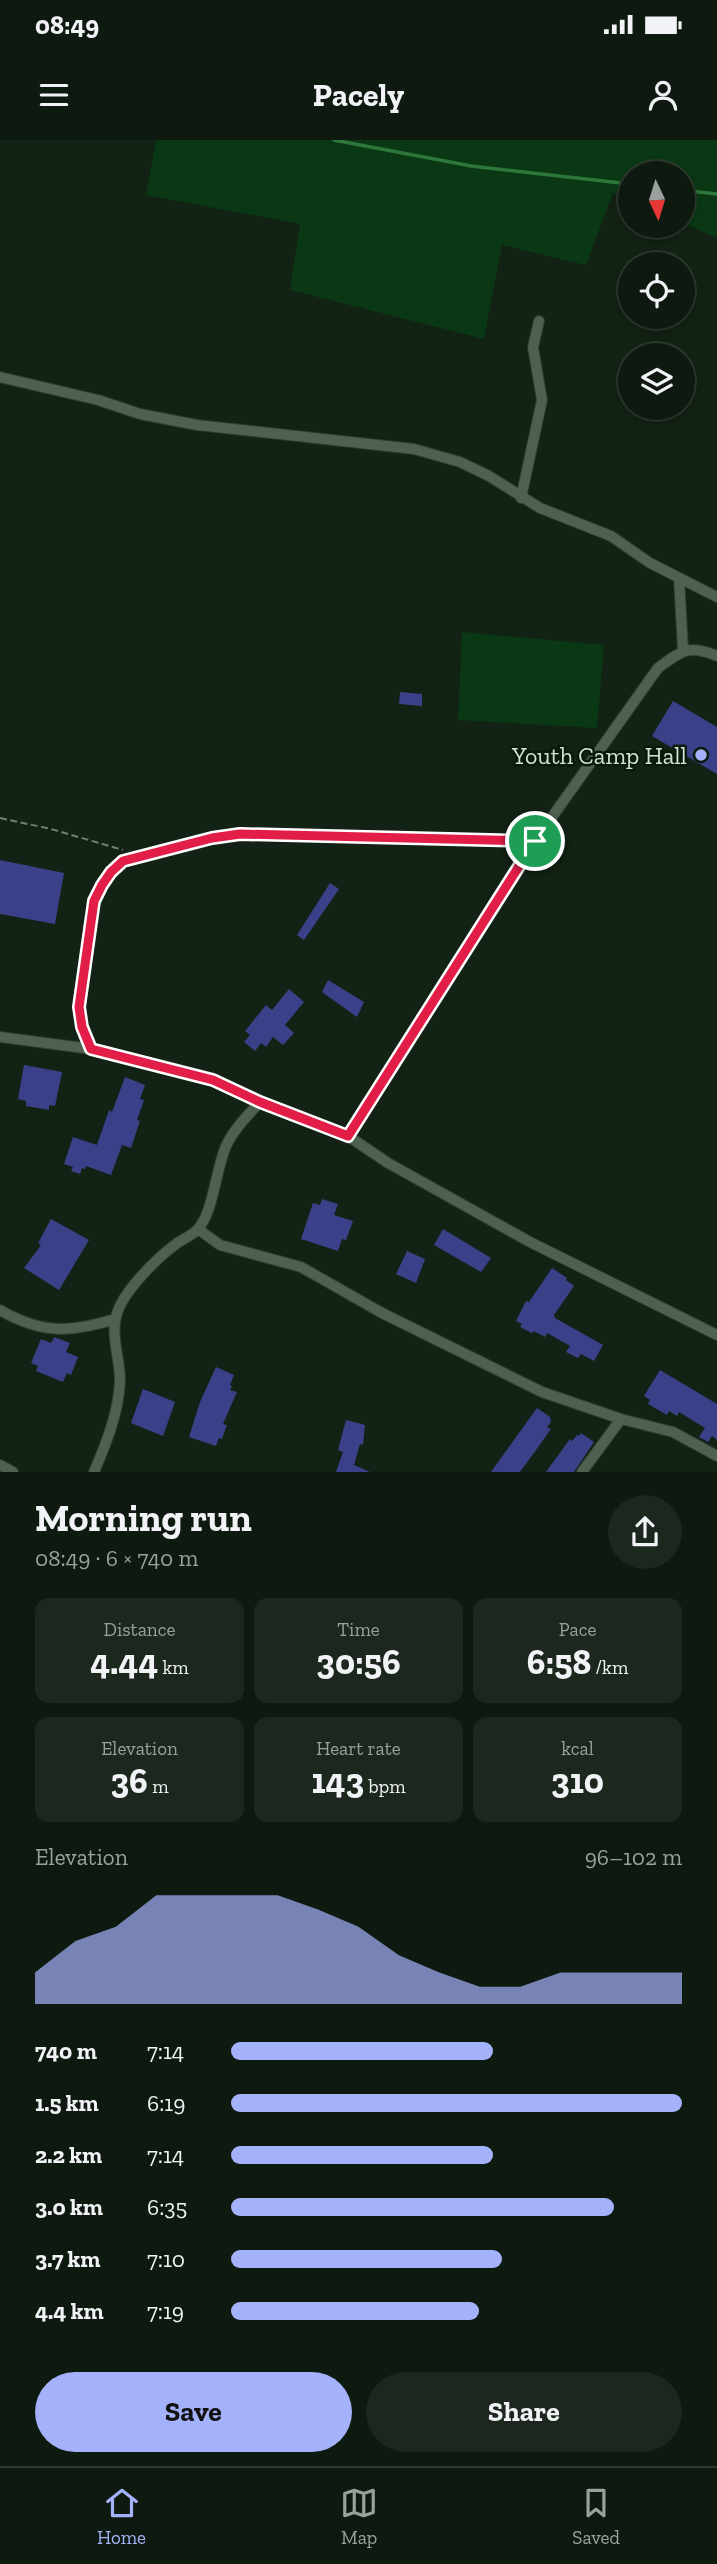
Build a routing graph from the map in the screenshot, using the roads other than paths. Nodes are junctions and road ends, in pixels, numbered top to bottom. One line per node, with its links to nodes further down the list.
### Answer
1 (539, 321): 3 (street)
2 (0, 377): 3 (street)
3 (522, 498): 4 (street)
4 (679, 578): 5 (street); 6 (street)
5 (717, 597)
6 (683, 650): 7 (street); 8 (street)
7 (717, 656)
8 (535, 841): 10 (street); 12 (street)
9 (0, 1037): 10 (street)
10 (91, 1049): 11 (street)
11 (260, 1102): 12 (street); 13 (street)
12 (348, 1136): 16 (street)
13 (198, 1229): 15 (street); 17 (street)
14 (0, 1310): 15 (street)
15 (115, 1319): 21 (street)
16 (717, 1335)
17 (621, 1419): 18 (street); 22 (street)
18 (717, 1456)
19 (0, 1465): 20 (street)
20 (13, 1472)
21 (94, 1472)
22 (582, 1472)

